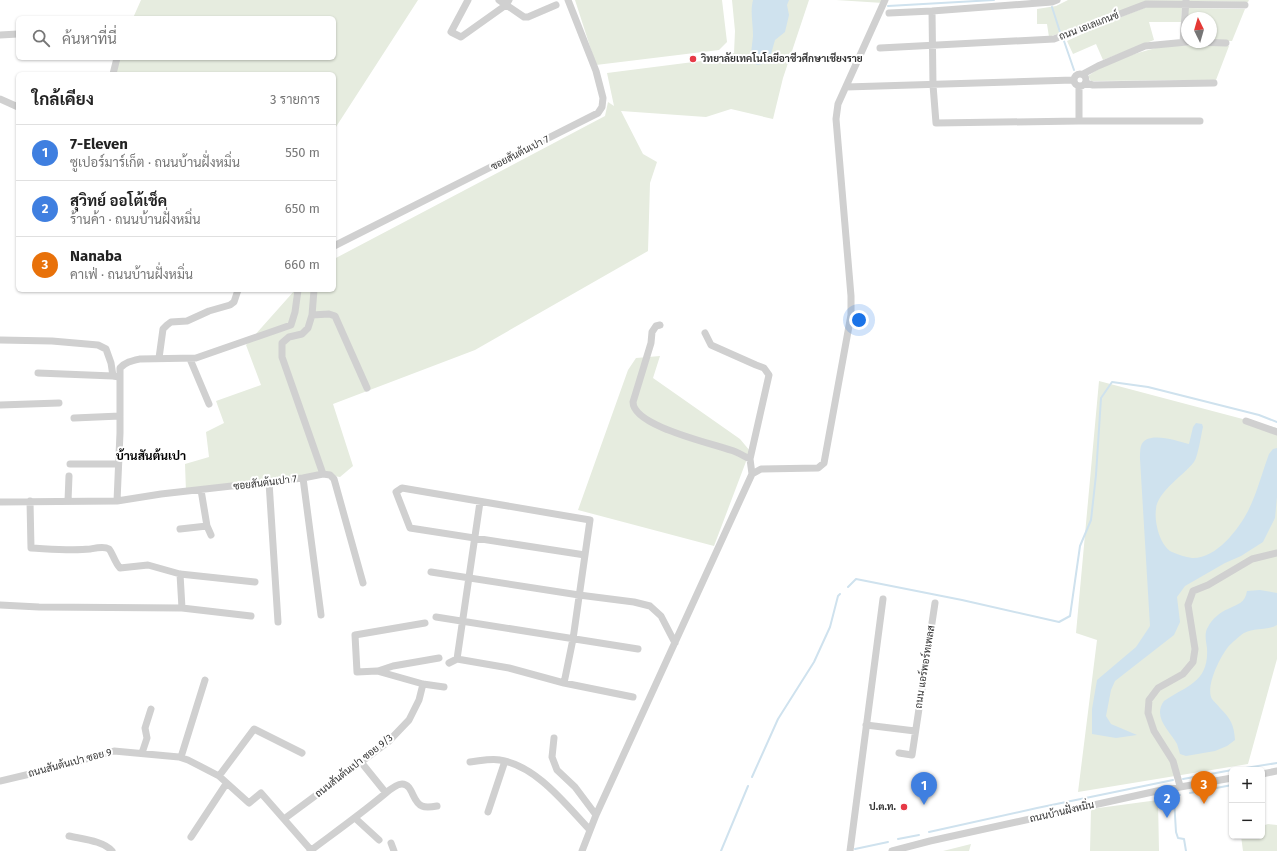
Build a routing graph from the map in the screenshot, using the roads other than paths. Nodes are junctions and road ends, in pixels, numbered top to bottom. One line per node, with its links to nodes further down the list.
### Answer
1 (468, 0): 6 (street)
2 (498, 0): 6 (street)
3 (568, 0): 32 (street, ซอยสันต้นเปา 7)
4 (885, 0): 27 (street)
5 (1057, 0): 10 (street)
6 (508, 2): 8 (street)
7 (1186, 2): 9 (street, ถนน เอเลแกนซ์); 12 (street); 18 (street, ถนน เอเลแกนซ์)
8 (556, 5)
9 (1245, 5)
10 (932, 11): 11 (street); 18 (street)
11 (889, 12)
12 (1186, 12)
13 (16, 34): 14 (street)
14 (0, 35)
15 (1181, 42): 22 (street)
16 (1217, 43): 17 (street)
17 (1226, 43)
18 (933, 46): 19 (street, ถนน เอเลแกนซ์); 25 (street)
19 (880, 48)
20 (116, 60): 21 (street)
21 (114, 72)
22 (1083, 74): 23 (street); 26 (street)
23 (1073, 80): 25 (street); 26 (street)
24 (1214, 83): 26 (street)
25 (933, 85): 27 (street); 30 (street)
26 (1082, 85): 30 (street)
27 (846, 87): 56 (street)
28 (0, 99): 29 (street)
29 (16, 106)
30 (1079, 121): 31 (street)
31 (1200, 121)
32 (336, 245)
33 (237, 292): 40 (street)
34 (298, 292): 41 (street)
35 (314, 292): 36 (street)
36 (312, 315): 44 (street); 55 (street)
37 (660, 325): 52 (street)
38 (705, 333): 52 (street)
39 (0, 340): 43 (street)
40 (159, 358): 41 (street); 43 (street)
41 (190, 359): 46 (street)
42 (38, 373): 43 (street)
43 (116, 376): 48 (street)
44 (367, 388)
45 (59, 402): 47 (street)
46 (209, 404)
47 (0, 405)
48 (120, 416): 49 (street); 54 (street)
49 (74, 418)
50 (1246, 421): 51 (street)
51 (1277, 432)
52 (750, 459): 56 (street)
53 (70, 464): 54 (street)
54 (118, 464): 63 (street)
55 (323, 474): 58 (street, ซอยสันต้นเปา 7); 76 (street)
56 (752, 474): 89 (street)
57 (69, 476): 62 (street)
58 (303, 478): 59 (street, ซอยสันต้นเปา 7); 83 (street)
59 (269, 482): 60 (street, ซอยสันต้นเปา 7); 86 (street)
60 (201, 490): 63 (street, ซอยสันต้นเปา 7); 66 (street)
61 (30, 501): 62 (street, ซอยสันต้นเปา 7); 64 (street, ซอยสันต้นเปา 7); 73 (street)
62 (68, 501): 63 (street, ซอยสันต้นเปา 7)
63 (117, 501)
64 (0, 502)
65 (480, 502): 69 (street); 69 (street); 71 (street)
66 (207, 526): 67 (street); 68 (street)
67 (180, 529)
68 (211, 535)
69 (475, 539): 71 (street); 74 (street)
70 (1277, 553): 117 (street)
71 (585, 555): 77 (street)
72 (431, 572): 74 (street)
73 (180, 574): 75 (street); 81 (street)
74 (469, 577): 77 (street); 85 (street)
75 (255, 582)
76 (363, 583)
77 (579, 595): 88 (street); 89 (street)
78 (883, 599): 101 (street)
79 (935, 603): 102 (street, ถนน แอร์พอร์ทเพลส)
80 (0, 605): 81 (street)
81 (182, 608): 82 (street)
82 (251, 616)
83 (321, 616)
84 (436, 617): 85 (street)
85 (463, 621): 88 (street); 92 (street)
86 (278, 622)
87 (425, 623): 94 (street)
88 (574, 639): 90 (street); 96 (street)
89 (675, 643): 121 (street)
90 (638, 649)
91 (439, 658): 94 (street)
92 (457, 659): 93 (street); 96 (street)
93 (449, 663)
94 (377, 672): 97 (street)
95 (205, 680): 107 (street)
96 (564, 683): 99 (street)
97 (423, 684): 98 (street); 109 (street, ถนนสันต้นเปา ซอย 9/3)
98 (444, 687)
99 (633, 697)
100 (151, 710): 104 (street)
101 (866, 725): 102 (street); 133 (street)
102 (915, 731): 106 (street, ถนน แอร์พอร์ทเพลส)
103 (554, 738): 121 (street)
104 (142, 753): 107 (street, ถนนสันต้นเปา ซอย 9); 115 (street, ถนนสันต้นเปา ซอย 9)
105 (302, 753): 113 (street)
106 (899, 753)
107 (181, 757): 113 (street, ถนนสันต้นเปา ซอย 9)
108 (505, 761): 110 (street); 120 (street); 124 (street)
109 (361, 762): 118 (street); 123 (street, ถนนสันต้นเปา ซอย 9/3)
110 (470, 762)
111 (1277, 771): 112 (street)
112 (1265, 773)
113 (219, 776): 116 (street, ถนนสันต้นเปา ซอย 9)
114 (1229, 778): 117 (street, ถนนบ้านฝั่งหมิ่น)
115 (0, 781)
116 (226, 784): 123 (street, ถนนสันต้นเปา ซอย 9); 126 (street)
117 (1180, 786): 134 (street, ถนนบ้านฝั่งหมิ่น)
118 (386, 793): 119 (street); 122 (street)
119 (437, 806)
120 (488, 812)
121 (596, 815): 124 (street)
122 (356, 818): 127 (street); 129 (street)
123 (284, 819): 129 (street, ถนนสันต้นเปา ซอย 9)
124 (590, 830): 132 (street)
125 (69, 836): 130 (street)
126 (191, 837)
127 (379, 840)
128 (391, 843): 131 (street)
129 (311, 850)
130 (112, 851)
131 (394, 851)
132 (582, 851)
133 (850, 851)
134 (892, 851)

